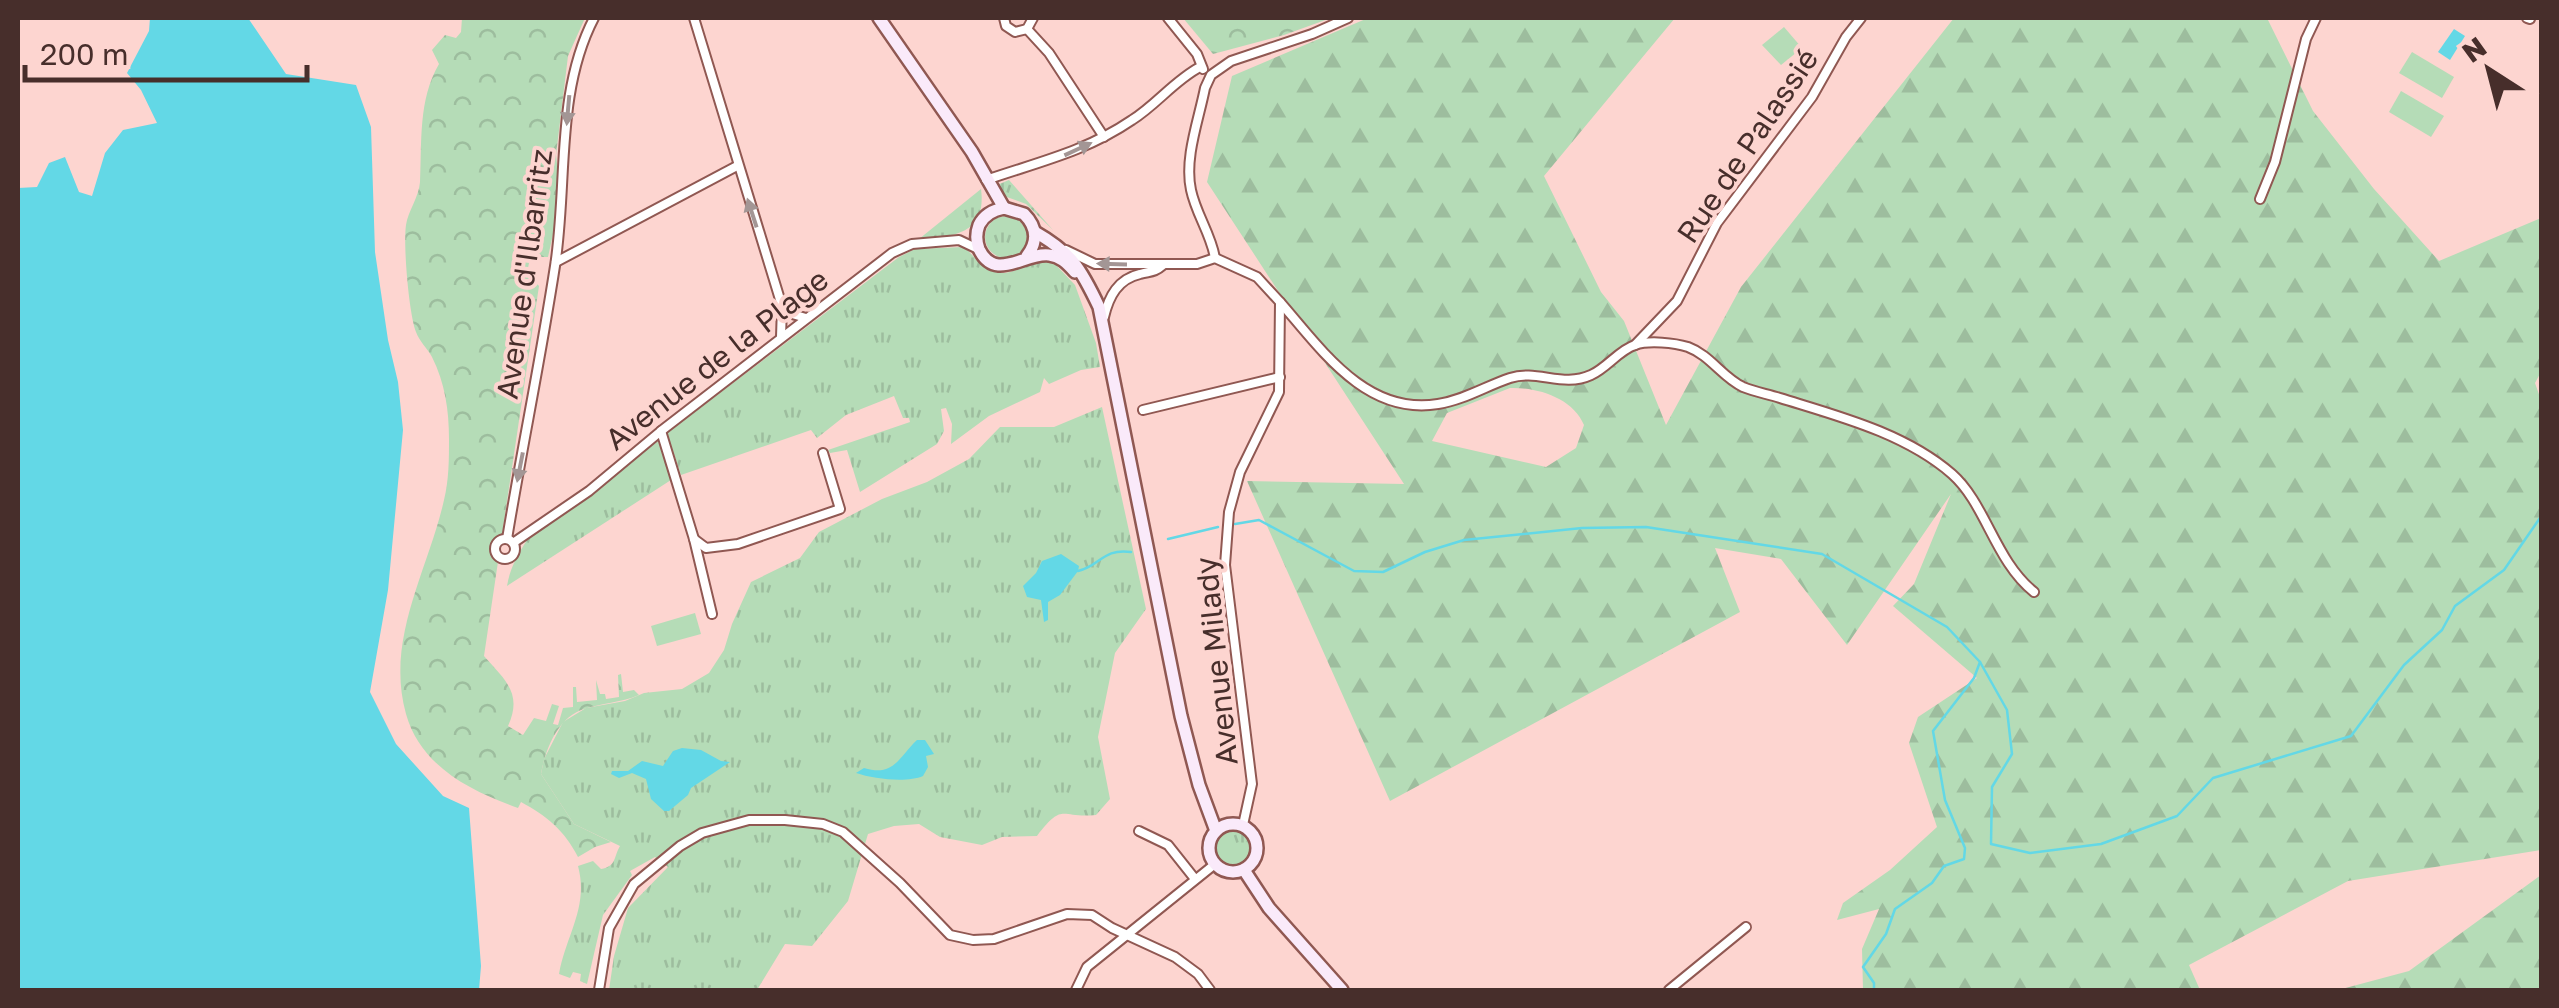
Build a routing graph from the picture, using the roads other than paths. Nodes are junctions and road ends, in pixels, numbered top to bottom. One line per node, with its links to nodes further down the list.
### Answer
1 (594, 18): 25 (street, Avenue d'Ilbarritz, one-way to 25)
2 (694, 18): 14 (street)
3 (879, 18): 15 (main road)
4 (1004, 18): 10 (street)
5 (1033, 18): 10 (street)
6 (1168, 18): 11 (street)
7 (1348, 18): 12 (street)
8 (1861, 18): 33 (street, Rue de Palassié)
9 (2316, 18): 16 (street)
10 (1027, 29): 13 (street)
11 (1200, 66): 12 (street); 13 (street)
12 (1211, 75): 24 (street)
13 (1104, 137): 15 (street, one-way to 13)
14 (737, 166): 25 (street); 29 (street, one-way to 14)
15 (986, 180): 17 (main road); 18 (main road)
16 (2260, 198)
17 (1004, 208): 18 (main road); 19 (main road)
18 (981, 222): 20 (street, Avenue de la Plage); 21 (main road)
19 (1035, 232): 22 (main road); 23 (main road)
20 (960, 240): 21 (street); 30 (street, Avenue de la Plage)
21 (980, 250): 23 (main road)
22 (1064, 250): 26 (street, one-way to 22); 27 (main road)
23 (1028, 256): 27 (main road)
24 (1214, 258): 26 (street); 28 (street, Rue de Palassié)
25 (556, 262): 39 (street, Avenue d'Ilbarritz, one-way to 39)
26 (1163, 265): 31 (street)
27 (1090, 288): 31 (main road)
28 (1280, 302): 33 (street, Rue de Palassié); 34 (street, Avenue Milady)
29 (782, 306): 30 (street); 32 (street)
30 (806, 318): 32 (street, Avenue de la Plage)
31 (1103, 324): 44 (main road)
32 (781, 337): 36 (street, Avenue de la Plage)
33 (1635, 345): 40 (street)
34 (1280, 377): 35 (street); 42 (street, Avenue Milady)
35 (1143, 410)
36 (660, 431): 38 (street); 39 (street, Avenue de la Plage)
37 (823, 453): 38 (street)
38 (694, 539): 41 (street)
39 (510, 541)
40 (2034, 592)
41 (712, 614)
42 (1243, 826): 44 (main road); 46 (main road)
43 (1139, 830): 47 (street)
44 (1216, 831): 45 (main road)
45 (1215, 864): 46 (main road); 47 (street)
46 (1244, 870): 53 (main road)
47 (1195, 878): 49 (street)
48 (1746, 927): 54 (street)
49 (1128, 934): 50 (street); 51 (street); 52 (street)
50 (1208, 987)
51 (599, 990)
52 (1076, 990)
53 (1342, 990)
54 (1669, 990)

